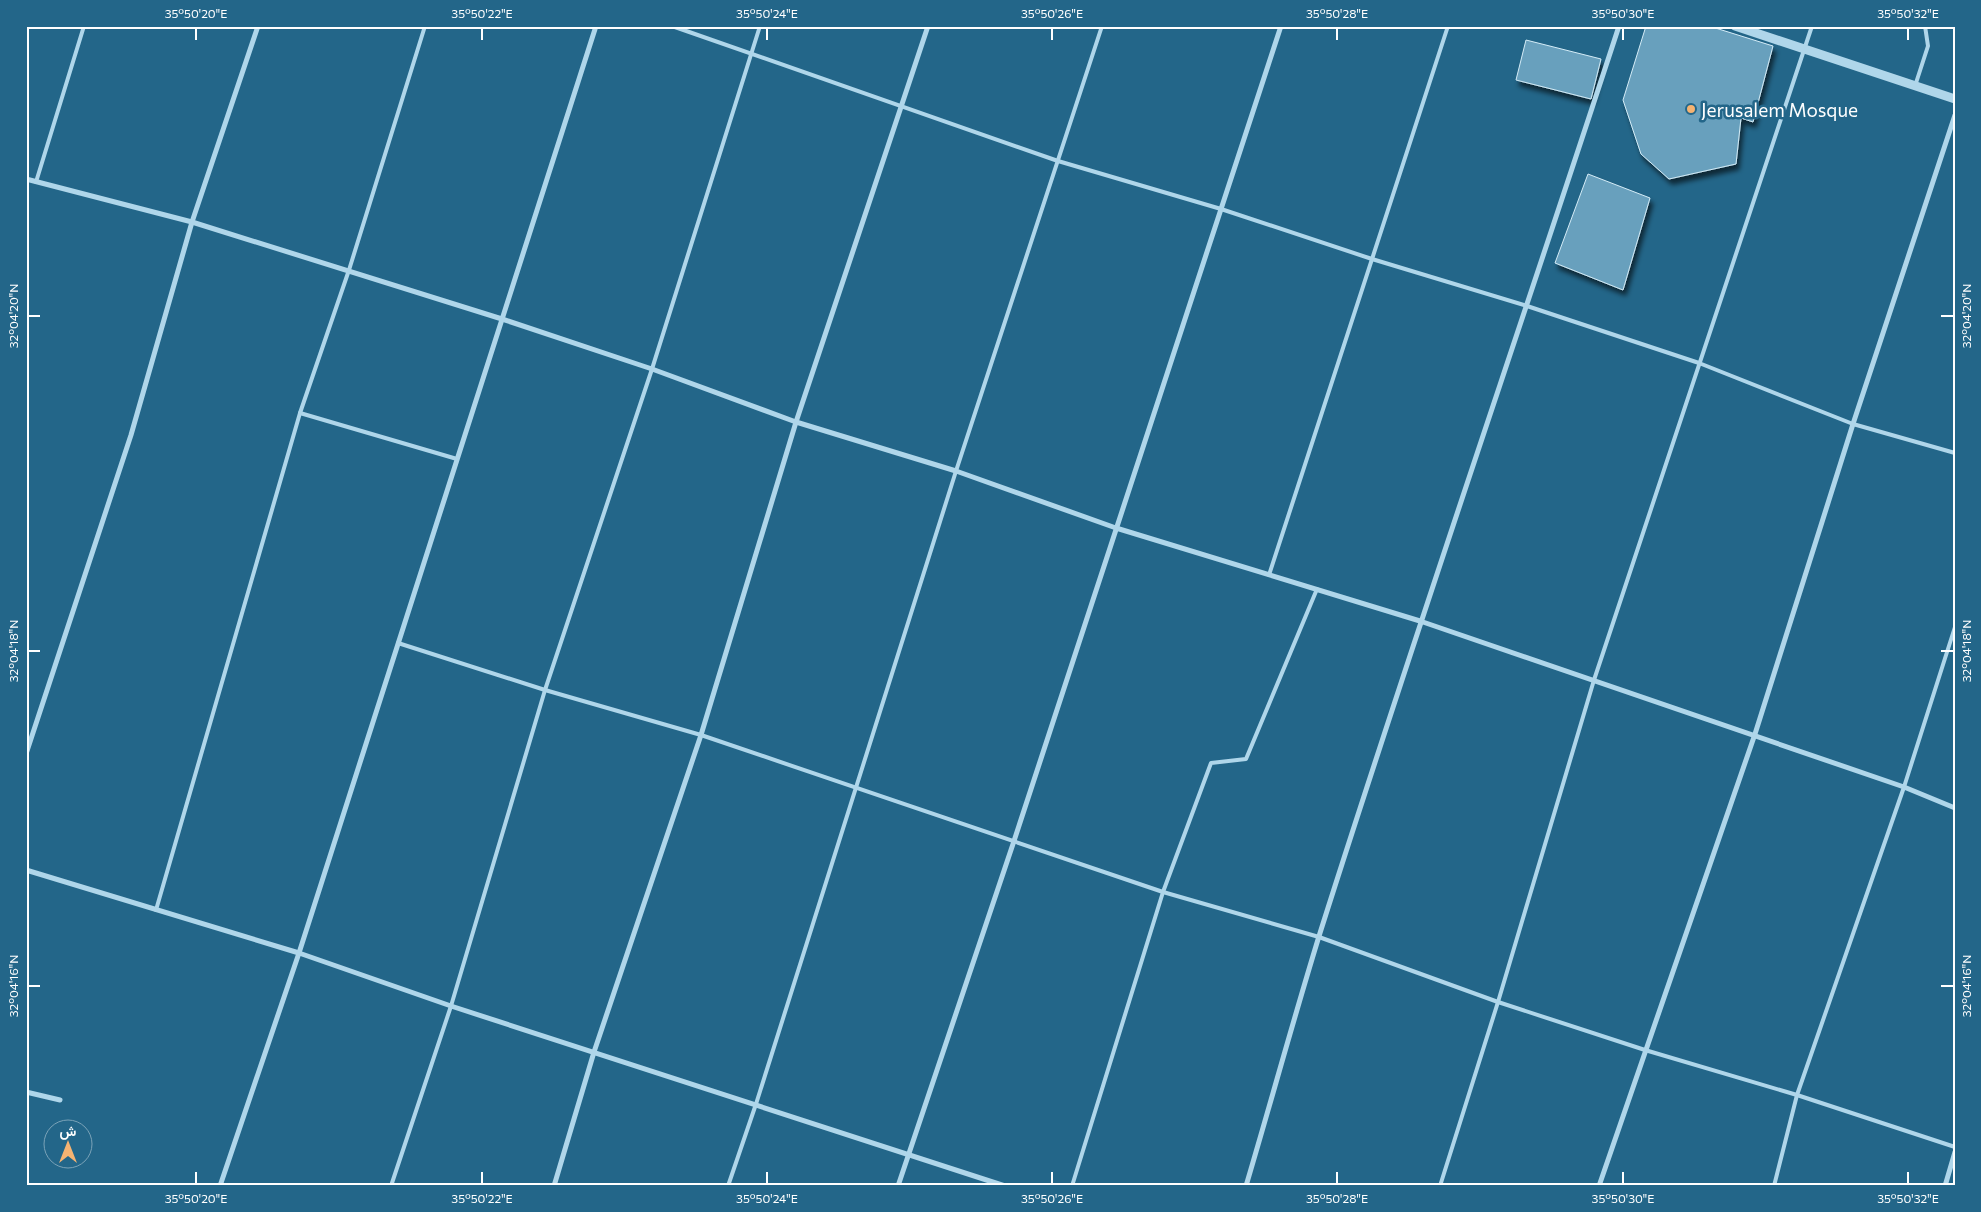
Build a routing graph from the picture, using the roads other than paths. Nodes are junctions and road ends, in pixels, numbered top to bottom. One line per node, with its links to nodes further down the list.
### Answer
1 (84, 26): 23 (lane)
2 (258, 26): 25 (street)
3 (425, 26): 27 (lane)
4 (596, 26): 29 (street)
5 (672, 26): 16 (lane)
6 (760, 26): 16 (lane)
7 (928, 26): 19 (street)
8 (1102, 26): 21 (lane)
9 (1281, 26): 24 (street)
10 (1448, 26): 26 (lane)
11 (1619, 26): 28 (street)
12 (1735, 26): 15 (street)
13 (1812, 26): 15 (lane)
14 (1926, 26): 17 (lane)
15 (1804, 48): 17 (street); 30 (lane)
16 (751, 55): 19 (lane); 31 (lane)
17 (1915, 86): 18 (street)
18 (1955, 99)
19 (901, 108): 21 (lane); 33 (street)
20 (1955, 115): 34 (street)
21 (1058, 161): 24 (lane); 37 (lane)
22 (26, 179): 23 (street)
23 (36, 182): 25 (street)
24 (1221, 209): 26 (lane); 38 (street)
25 (192, 222): 27 (street); 48 (street)
26 (1372, 259): 28 (lane); 39 (lane)
27 (349, 270): 29 (street); 32 (lane)
28 (1527, 306): 30 (lane); 41 (street)
29 (502, 319): 31 (street); 36 (street)
30 (1699, 363): 34 (lane); 44 (lane)
31 (652, 369): 33 (street); 45 (lane)
32 (300, 413): 36 (lane); 55 (lane)
33 (796, 422): 37 (street); 47 (street)
34 (1853, 424): 35 (lane); 46 (street)
35 (1955, 452)
36 (457, 459): 43 (street)
37 (956, 471): 38 (street); 50 (lane)
38 (1116, 528): 39 (street); 52 (street)
39 (1269, 575): 40 (street)
40 (1317, 589): 41 (street); 54 (lane)
41 (1420, 621): 44 (street); 56 (street)
42 (1955, 627): 49 (lane)
43 (398, 643): 45 (lane); 57 (street)
44 (1594, 680): 46 (street); 58 (lane)
45 (545, 690): 47 (lane); 59 (lane)
46 (1755, 734): 49 (street); 60 (street)
47 (701, 735): 50 (lane); 61 (street)
48 (26, 754)
49 (1904, 787): 51 (street); 63 (lane)
50 (856, 789): 52 (lane); 65 (lane)
51 (1955, 808)
52 (1014, 841): 54 (lane); 68 (street)
53 (26, 870): 55 (street)
54 (1163, 892): 56 (lane); 75 (lane)
55 (156, 910): 57 (street)
56 (1319, 937): 58 (lane); 76 (street)
57 (299, 953): 59 (street); 69 (street)
58 (1498, 1002): 60 (lane); 77 (lane)
59 (452, 1006): 61 (street); 70 (lane)
60 (1645, 1050): 63 (lane); 78 (street)
61 (594, 1052): 65 (street); 71 (street)
62 (26, 1092): 64 (street)
63 (1797, 1095): 66 (lane); 79 (lane)
64 (60, 1100)
65 (756, 1104): 68 (street); 72 (lane)
66 (1955, 1147)
67 (1955, 1152): 80 (street)
68 (908, 1153): 73 (street); 74 (street)
69 (220, 1186)
70 (391, 1186)
71 (554, 1186)
72 (728, 1186)
73 (898, 1186)
74 (1005, 1186)
75 (1072, 1186)
76 (1246, 1186)
77 (1440, 1186)
78 (1599, 1186)
79 (1774, 1186)
80 (1945, 1186)

